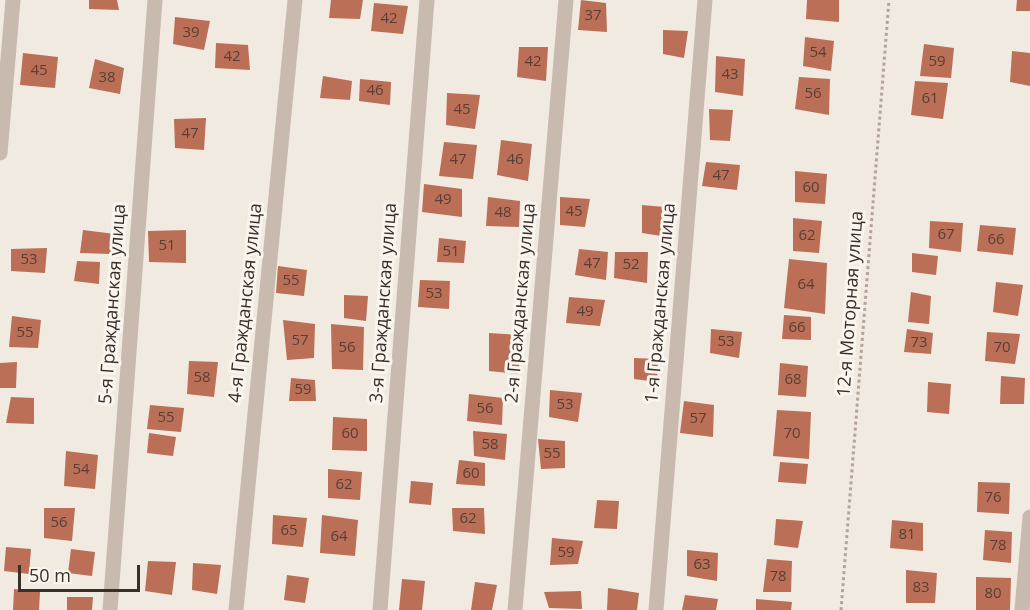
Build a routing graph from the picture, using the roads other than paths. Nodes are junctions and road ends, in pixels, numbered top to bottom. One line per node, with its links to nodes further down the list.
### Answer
1 (13, 0): 7 (street)
2 (155, 0): 9 (street, 5-я Гражданская улица)
3 (295, 0): 10 (street, 4-я Гражданская улица)
4 (427, 0): 11 (street, 3-я Гражданская улица)
5 (566, 0): 12 (street, 2-я Гражданская улица)
6 (705, 0): 13 (street, 1-я Гражданская улица)
7 (0, 153)
8 (1030, 517): 14 (street)
9 (110, 610)
10 (236, 610)
11 (380, 610)
12 (515, 610)
13 (656, 610)
14 (1022, 610)

